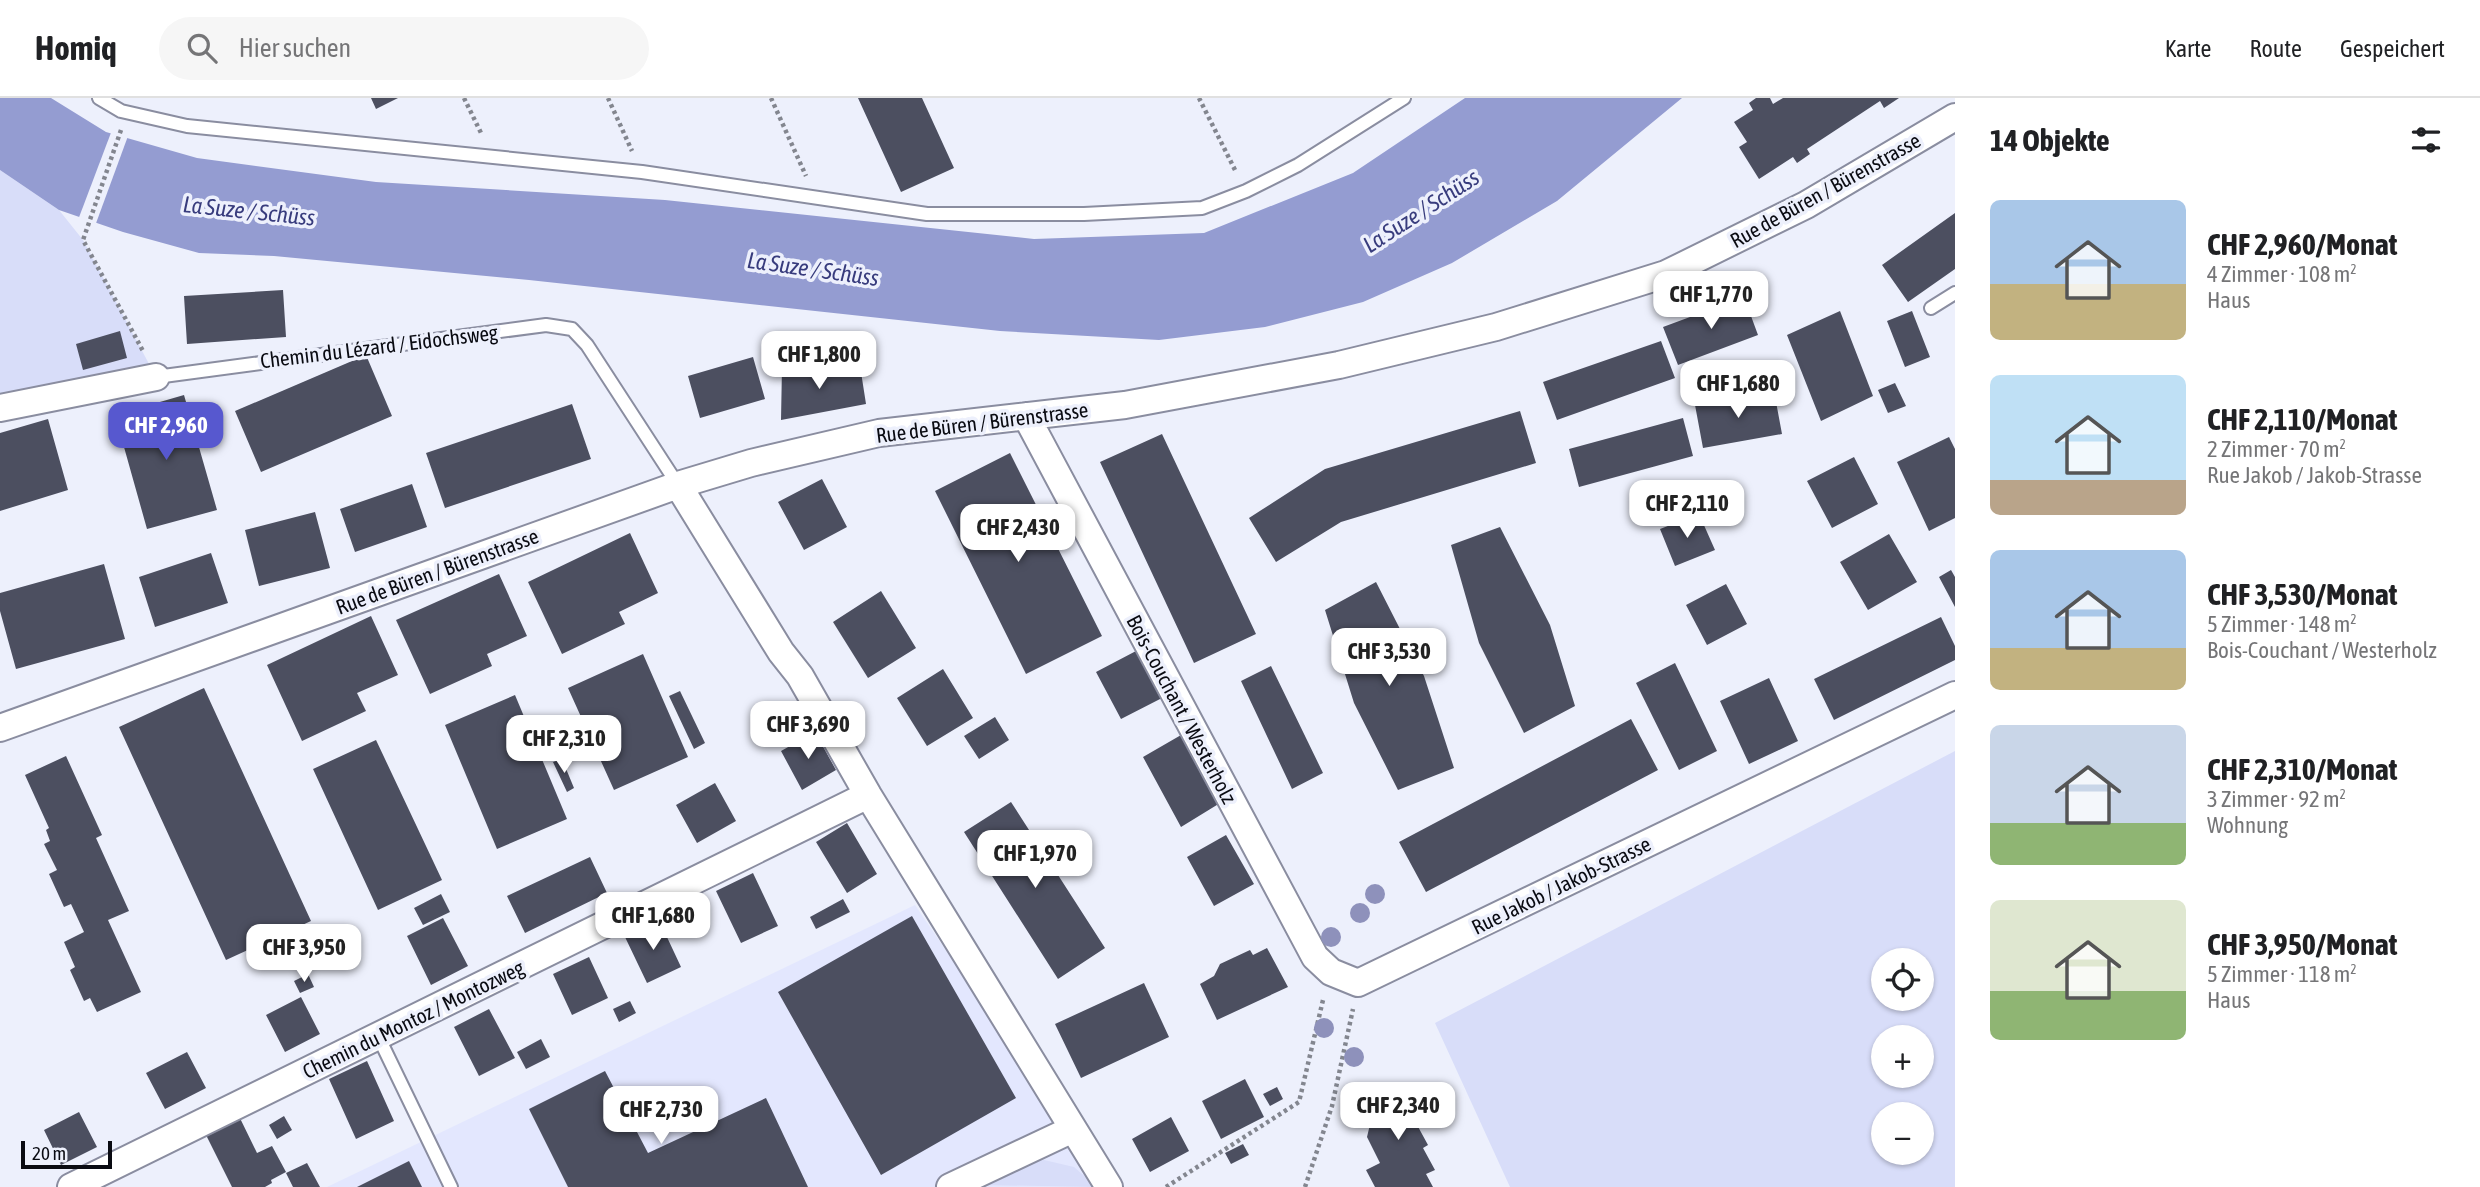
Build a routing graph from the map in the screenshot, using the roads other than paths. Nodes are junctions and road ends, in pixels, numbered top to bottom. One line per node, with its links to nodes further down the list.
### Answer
1 (99, 98): 2 (lane)
2 (1404, 98)
3 (1955, 117): 8 (street, Rue de Büren / Bürenstrasse)
4 (1955, 293): 5 (lane)
5 (1931, 309)
6 (156, 377): 7 (street, Chemin du Lézard / Eidochsweg); 9 (lane, Chemin du Lézard / Eidochsweg)
7 (0, 408)
8 (1026, 416): 9 (street, Rue de Büren / Bürenstrasse); 13 (street, Bois-Couchant / Westerholz)
9 (678, 485): 11 (street, Rue de Büren / Bürenstrasse); 12 (street)
10 (1955, 695): 13 (street, Rue Jakob / Jakob-Strasse)
11 (0, 728)
12 (869, 795): 14 (street, Chemin du Montoz / Montozweg); 15 (street)
13 (1358, 983)
14 (378, 1036): 16 (street, Chemin du Montoz / Montozweg); 17 (lane)
15 (1073, 1129): 18 (street); 19 (street)
16 (71, 1187)
17 (451, 1187)
18 (950, 1187)
19 (1110, 1187)

